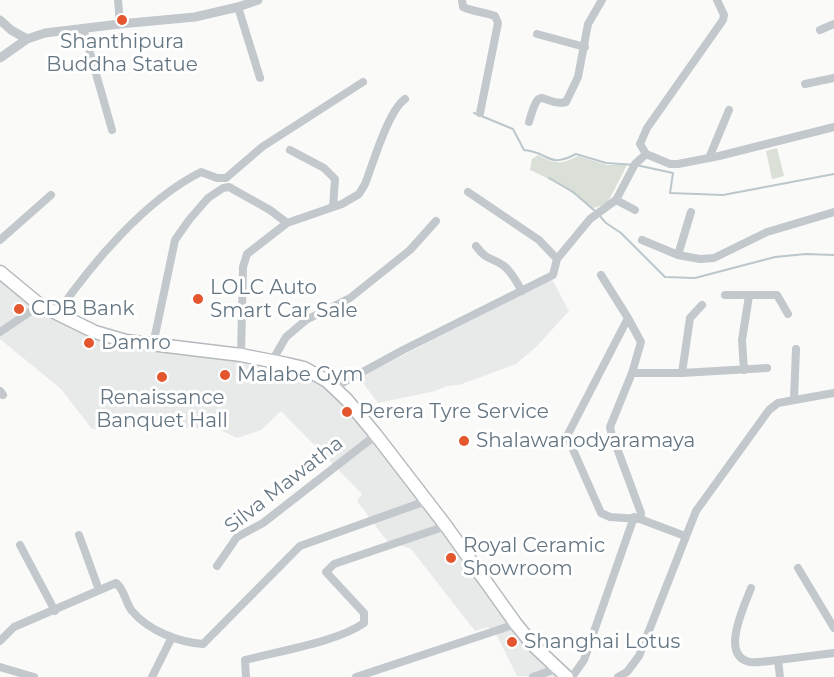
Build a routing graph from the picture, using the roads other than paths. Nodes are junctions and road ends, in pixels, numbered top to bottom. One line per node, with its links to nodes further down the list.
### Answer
1 (118, 0): 8 (street)
2 (258, 0): 6 (street)
3 (462, 0): 22 (street)
4 (602, 0): 14 (street)
5 (717, 0): 27 (street)
6 (238, 7): 8 (street); 16 (street)
7 (0, 21): 13 (street)
8 (120, 24): 10 (street)
9 (834, 24): 11 (street)
10 (83, 27): 13 (street); 25 (street)
11 (820, 30)
12 (537, 34): 14 (street)
13 (27, 39): 15 (street)
14 (585, 47): 23 (street)
15 (0, 58)
16 (260, 78)
17 (834, 78): 19 (street)
18 (363, 82): 51 (street)
19 (805, 84)
20 (405, 99): 32 (street)
21 (729, 110): 28 (street)
22 (480, 113)
23 (529, 122)
24 (834, 127): 28 (street)
25 (112, 130)
26 (290, 150): 32 (street)
27 (646, 154): 28 (street); 31 (street)
28 (709, 159)
29 (468, 192): 42 (street)
30 (51, 195): 38 (street)
31 (616, 200): 33 (street); 42 (street)
32 (333, 207): 37 (street)
33 (635, 210)
34 (691, 212): 41 (street)
35 (834, 212): 41 (street)
36 (436, 221): 57 (street)
37 (287, 223): 54 (street); 56 (street)
38 (0, 240)
39 (642, 240): 41 (street)
40 (476, 246): 45 (street)
41 (678, 255)
42 (557, 259): 45 (street)
43 (0, 272): 48 (main road)
44 (601, 275): 52 (street)
45 (522, 291): 62 (street)
46 (725, 294): 47 (street)
47 (748, 296): 50 (street); 59 (street)
48 (40, 305): 51 (main road); 53 (street)
49 (702, 305): 61 (street)
50 (788, 314)
51 (56, 315): 54 (main road)
52 (628, 318): 60 (street); 67 (street)
53 (0, 332)
54 (153, 345): 56 (main road)
55 (796, 349): 64 (street)
56 (241, 355): 57 (main road)
57 (272, 361): 62 (main road)
58 (767, 368): 59 (street)
59 (744, 370): 61 (street)
60 (632, 373): 61 (street); 67 (street)
61 (682, 373)
62 (335, 387): 65 (main road)
63 (834, 393): 64 (street)
64 (794, 400): 70 (street)
65 (376, 435): 66 (main road); 72 (street, Silva Mawatha)
66 (426, 501): 68 (main road); 79 (street)
67 (637, 518): 70 (street); 90 (street)
68 (446, 526): 77 (main road); 87 (street)
69 (79, 535): 75 (street)
70 (686, 536): 91 (street)
71 (20, 545): 76 (street)
72 (217, 566)
73 (798, 568): 78 (street)
74 (751, 588): 82 (street)
75 (99, 590): 76 (street); 79 (street)
76 (55, 611): 80 (street)
77 (516, 624): 84 (main road); 88 (street)
78 (834, 628)
79 (172, 638): 86 (street)
80 (0, 641)
81 (834, 653): 82 (street)
82 (778, 660): 92 (street)
83 (0, 667): 85 (street)
84 (562, 673): 89 (street)
85 (34, 677)
86 (152, 677)
87 (246, 677)
88 (356, 677)
89 (533, 677)
90 (572, 677)
91 (618, 677)
92 (780, 677)

